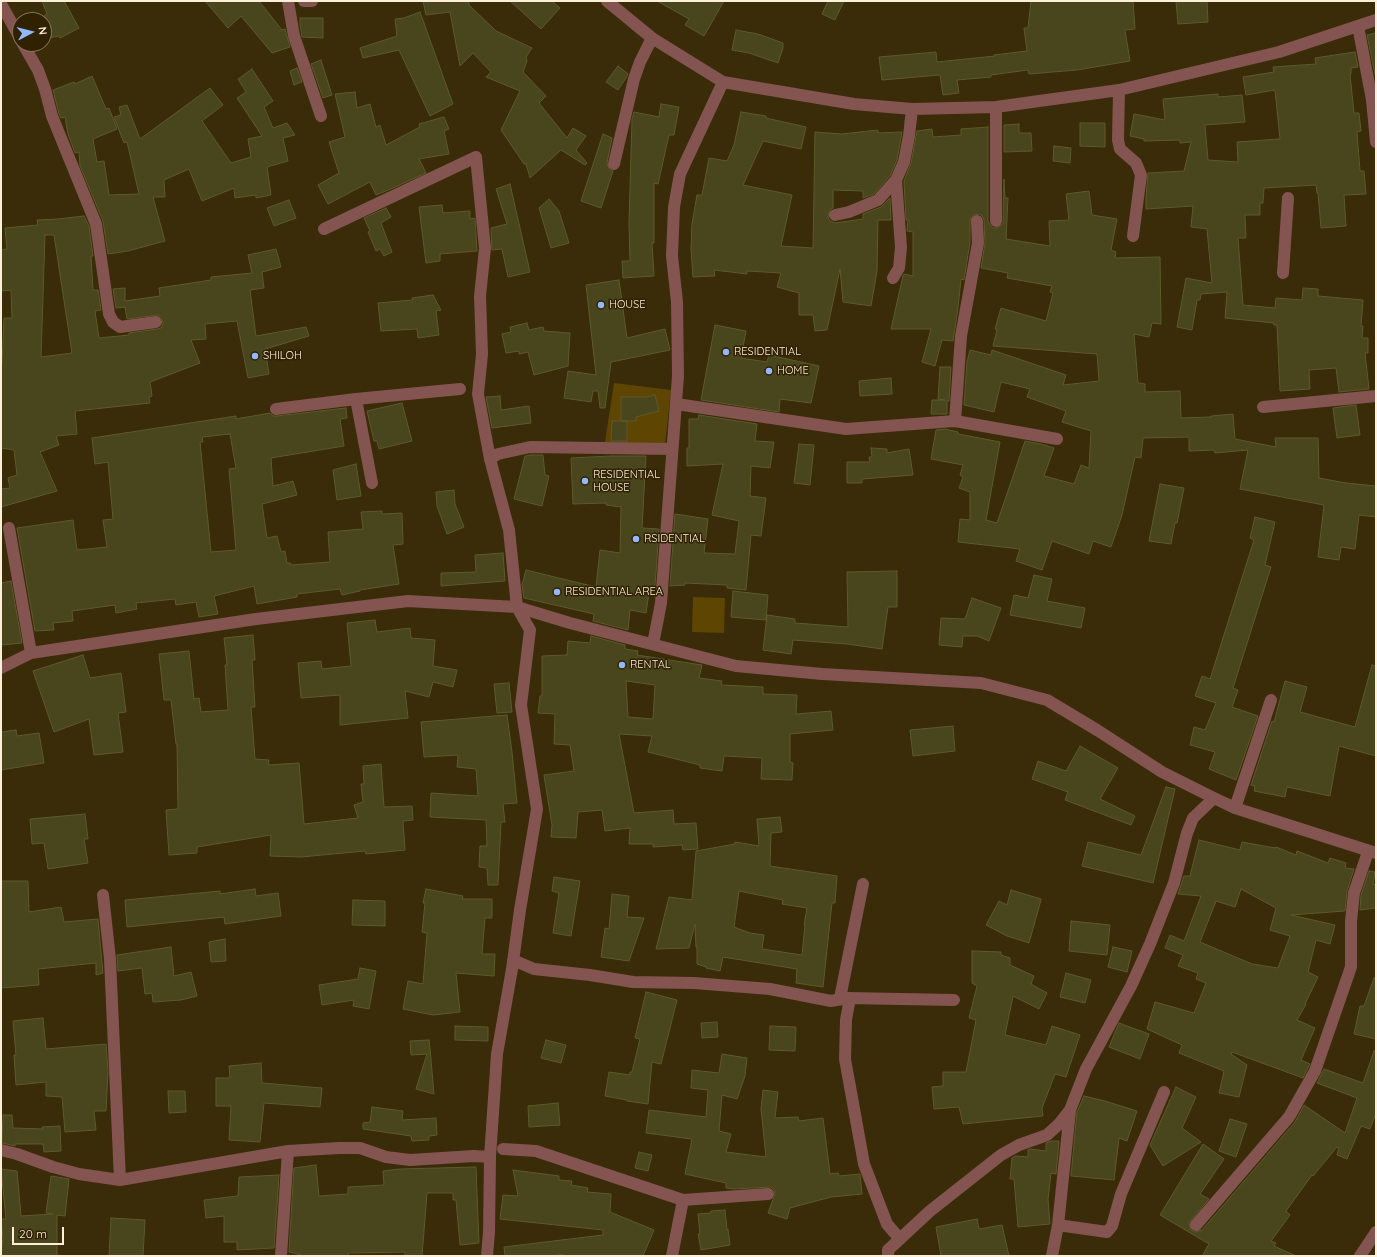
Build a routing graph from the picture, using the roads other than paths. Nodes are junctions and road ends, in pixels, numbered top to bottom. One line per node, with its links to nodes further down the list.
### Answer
1 (288, 1): 15 (street)
2 (304, 1): 3 (street)
3 (312, 1)
4 (612, 3): 9 (street)
5 (1, 4): 7 (street)
6 (1376, 20): 8 (street)
7 (12, 24)
8 (1358, 26): 12 (street); 16 (street)
9 (652, 38): 11 (street); 17 (street)
10 (28, 52): 27 (street)
11 (723, 82): 14 (street); 31 (street)
12 (1119, 90): 13 (street); 24 (street)
13 (996, 107): 14 (street); 22 (street)
14 (912, 109): 18 (street)
15 (321, 116)
16 (1376, 142)
17 (614, 164)
18 (896, 180): 20 (street); 26 (street)
19 (1288, 198): 25 (street)
20 (835, 215)
21 (977, 221): 34 (street)
22 (996, 221)
23 (324, 229): 37 (street)
24 (1133, 236)
25 (1283, 273)
26 (893, 278)
27 (156, 322)
28 (460, 389): 30 (street)
29 (1376, 396): 32 (street)
30 (356, 399): 33 (street); 38 (street)
31 (676, 404): 34 (street); 36 (street)
32 (1263, 407)
33 (276, 409)
34 (955, 421): 35 (street)
35 (1057, 439)
36 (672, 450): 37 (street); 41 (street)
37 (490, 459): 40 (street)
38 (372, 483)
39 (9, 528): 42 (street)
40 (517, 607): 41 (street); 42 (street); 50 (street)
41 (653, 644): 45 (street)
42 (31, 654): 43 (street)
43 (1, 668)
44 (1271, 700): 46 (street)
45 (1214, 798): 46 (street); 54 (street)
46 (1235, 808): 47 (street)
47 (1372, 853): 63 (street)
48 (863, 884): 51 (street)
49 (103, 895): 59 (street)
50 (513, 960): 51 (street); 58 (street)
51 (845, 998): 52 (street); 65 (street)
52 (954, 1000)
53 (1164, 1092): 62 (street)
54 (1070, 1110): 62 (street); 65 (street)
55 (503, 1149): 61 (street)
56 (1, 1150): 59 (street)
57 (288, 1152): 58 (street); 59 (street); 66 (street)
58 (490, 1157): 67 (street)
59 (120, 1180)
60 (768, 1194): 61 (street)
61 (683, 1200): 68 (street)
62 (1058, 1225): 70 (street)
63 (1196, 1225)
64 (1376, 1232): 71 (street)
65 (902, 1236): 69 (street)
66 (281, 1256)
67 (488, 1256)
68 (672, 1256)
69 (888, 1256)
70 (1052, 1256)
71 (1360, 1256)

